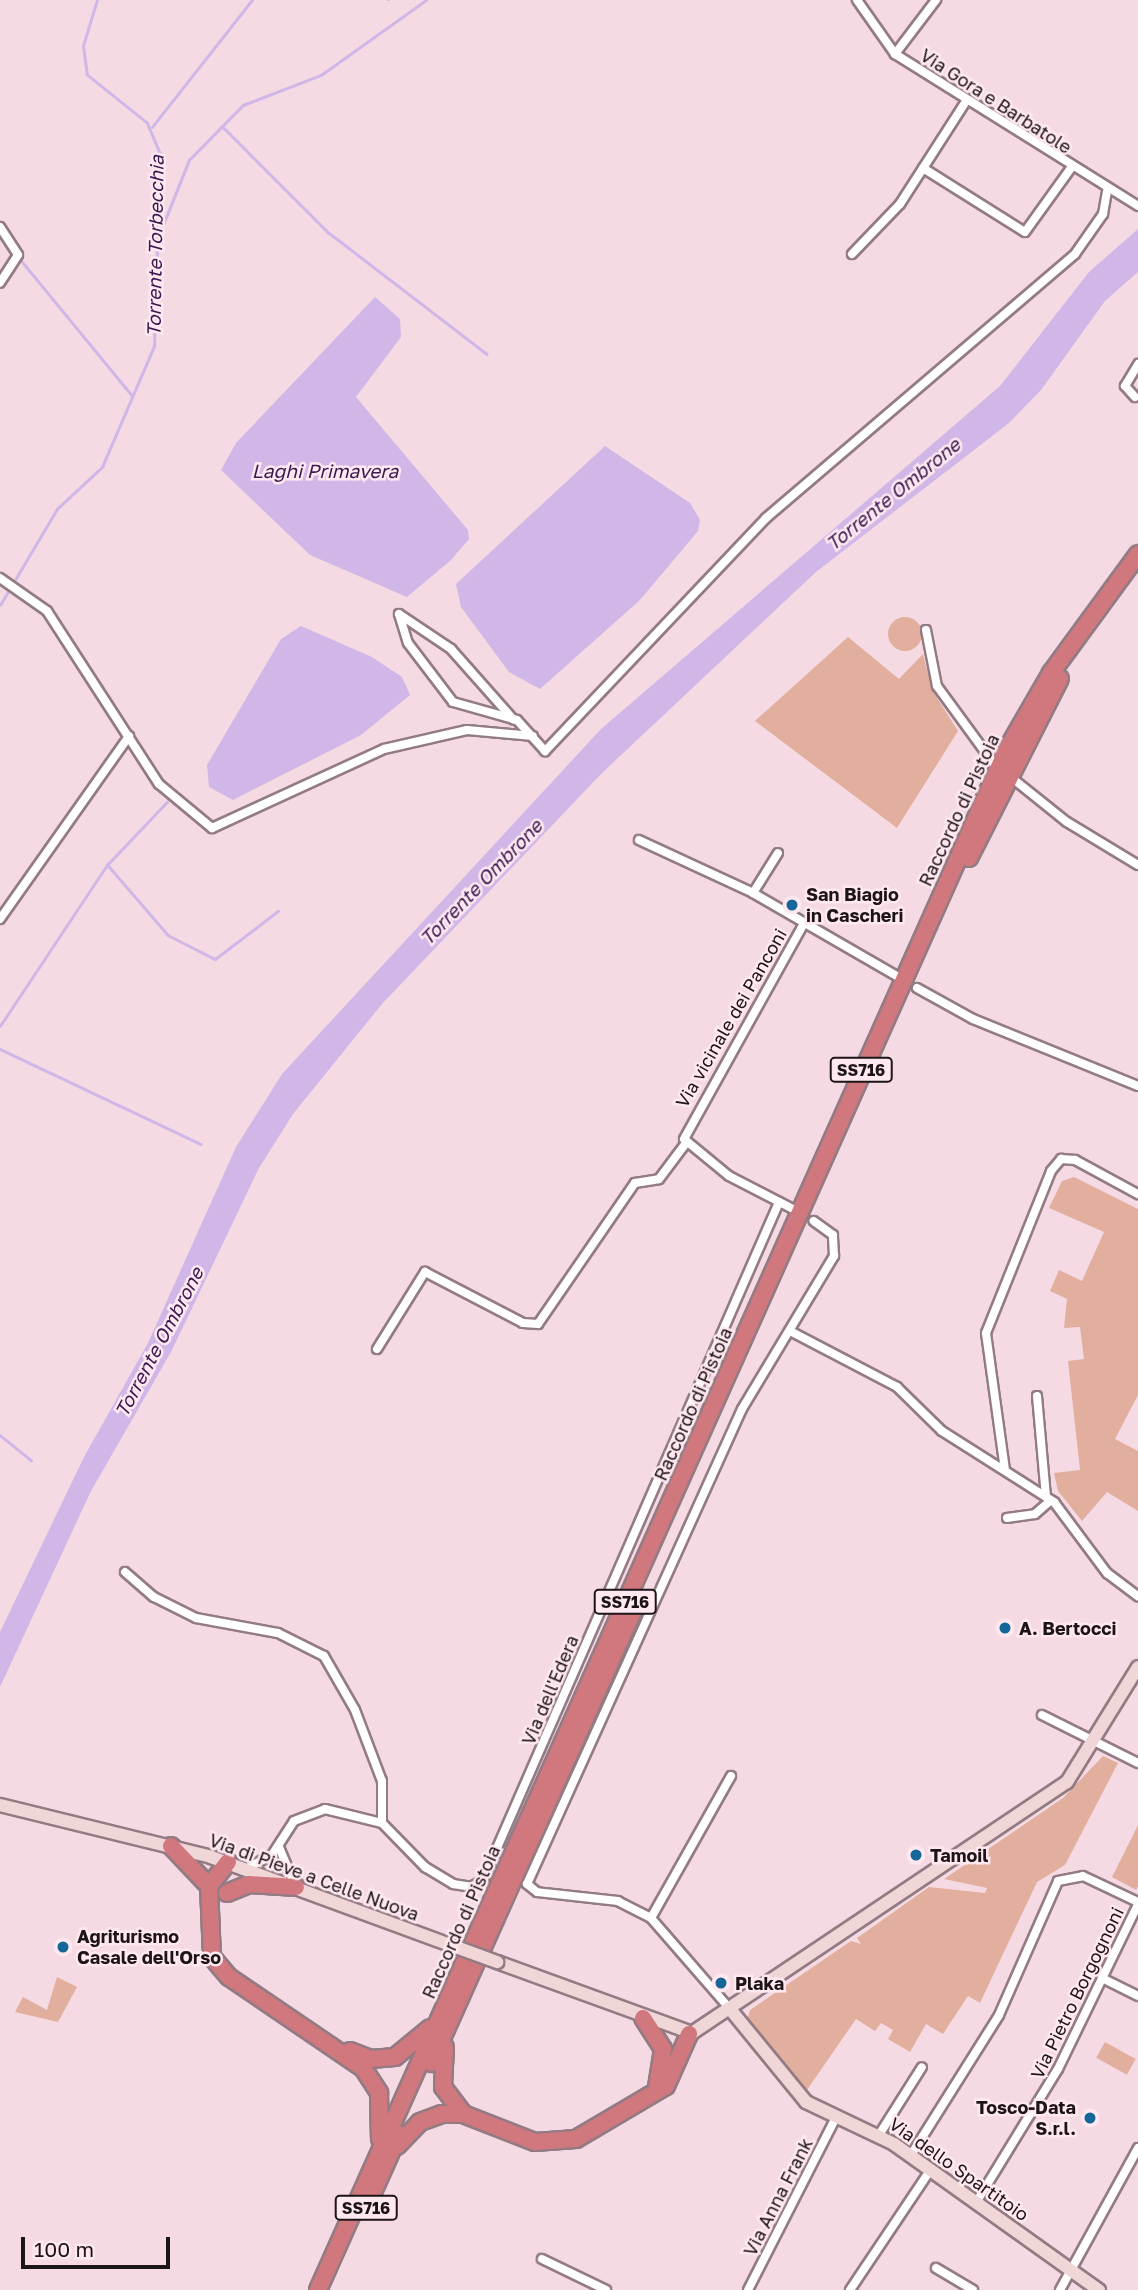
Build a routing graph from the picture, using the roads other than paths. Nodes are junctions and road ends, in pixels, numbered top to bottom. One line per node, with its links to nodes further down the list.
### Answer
1 (858, 0): 3 (street, Via Gora e Barbatole)
2 (936, 0): 3 (street)
3 (895, 54): 4 (street, Via Gora e Barbatole)
4 (966, 101): 5 (street, Via Gora e Barbatole); 6 (street)
5 (1071, 167): 6 (street); 7 (street, Via Gora e Barbatole)
6 (923, 168): 10 (street)
7 (1110, 193): 8 (street, Via Gora e Barbatole); 20 (street)
8 (1138, 206)
9 (0, 228): 11 (street)
10 (852, 254)
11 (0, 283)
12 (1138, 364): 13 (street)
13 (1135, 397)
14 (1138, 554): 65 (highway, Raccordo di Pistoia / SS716)
15 (1138, 572): 65 (highway, Raccordo di Pistoia / SS716)
16 (3, 580): 19 (street)
17 (926, 630): 21 (street)
18 (513, 719): 18 (street); 20 (street)
19 (129, 736): 20 (street); 27 (street)
20 (533, 736)
21 (993, 764)
22 (1012, 778): 25 (street)
23 (639, 840): 26 (street)
24 (778, 853): 26 (street)
25 (1138, 865)
26 (753, 892): 28 (street)
27 (0, 919)
28 (804, 923): 29 (street); 32 (street, Via vicinale dei Panconi)
29 (897, 976)
30 (917, 988): 31 (street)
31 (1138, 1086)
32 (686, 1143): 34 (street); 38 (street, Via vicinale dei Panconi)
33 (1138, 1194): 40 (street)
34 (779, 1202): 35 (street); 51 (street, Via dell'Edera)
35 (793, 1209)
36 (814, 1221): 37 (street)
37 (790, 1331): 40 (street); 60 (street, Via dello Spartitoio)
38 (377, 1349)
39 (1037, 1396): 41 (street)
40 (1005, 1470): 41 (street)
41 (1049, 1498): 42 (street); 44 (street)
42 (1007, 1518)
43 (125, 1572): 51 (street)
44 (1138, 1596)
45 (1138, 1667): 47 (main road)
46 (1042, 1715): 47 (street)
47 (1097, 1742): 48 (street); 64 (main road)
48 (1138, 1763)
49 (731, 1776): 60 (street)
50 (0, 1804): 52 (main road, Via di Pieve a Celle Nuova)
51 (382, 1823): 53 (street)
52 (171, 1846): 54 (main road, Via di Pieve a Celle Nuova); 56 (highway)
53 (279, 1847): 55 (street); 57 (street)
54 (228, 1863): 55 (main road, Via di Pieve a Celle Nuova); 56 (highway); 58 (highway)
55 (246, 1869): 57 (main road, Via di Pieve a Celle Nuova)
56 (209, 1886): 61 (highway)
57 (296, 1887): 58 (highway); 66 (main road, Via di Pieve a Celle Nuova, bridge)
58 (227, 1893): 61 (highway)
59 (1138, 1903): 62 (street, Via Pietro Borgognoni); 77 (street)
60 (651, 1918): 64 (street, Via dello Spartitoio)
61 (207, 1927): 68 (highway)
62 (1102, 1978): 63 (street); 79 (street, Via Pietro Borgognoni)
63 (1138, 1996)
64 (730, 2009): 67 (main road); 73 (main road, Via dello Spartitoio)
65 (445, 2017): 68 (highway); 72 (highway); 76 (highway, Raccordo di Pistoia / SS716)
66 (643, 2018): 67 (main road, Via di Pieve a Celle Nuova); 69 (highway)
67 (684, 2033): 69 (highway); 71 (highway)
68 (341, 2048): 76 (highway)
69 (663, 2049): 71 (highway)
70 (922, 2067): 74 (street)
71 (652, 2097): 72 (highway)
72 (463, 2114): 76 (highway)
73 (836, 2117): 74 (main road, Via dello Spartitoio); 86 (street, Via Anna Frank)
74 (879, 2135): 77 (main road, Via dello Spartitoio)
75 (1138, 2148): 82 (street)
76 (384, 2154): 83 (highway, Raccordo di Pistoia / SS716); 84 (highway, Raccordo di Pistoia / SS716)
77 (911, 2155): 78 (main road, Via dello Spartitoio)
78 (931, 2169): 79 (main road, Via dello Spartitoio); 87 (street)
79 (976, 2201): 82 (main road, Via dello Spartitoio)
80 (542, 2259): 85 (street)
81 (936, 2268): 88 (street)
82 (1073, 2270): 89 (street); 90 (main road, Via dello Spartitoio)
83 (318, 2290)
84 (329, 2290)
85 (606, 2290)
86 (748, 2290)
87 (850, 2290)
88 (973, 2290)
89 (1060, 2290)
90 (1100, 2290)

